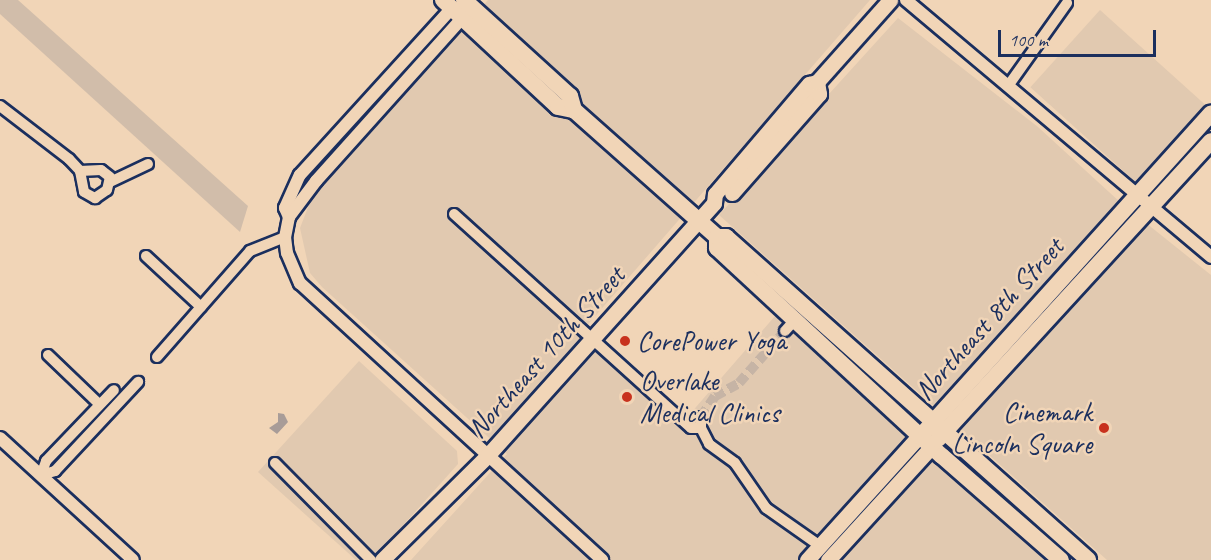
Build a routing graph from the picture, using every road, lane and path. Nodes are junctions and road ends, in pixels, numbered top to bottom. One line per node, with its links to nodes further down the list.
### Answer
1 (890, 0): 5 (main road, Northeast 10th Street)
2 (906, 0): 6 (street)
3 (1067, 3): 6 (street)
4 (461, 5): 7 (street); 11 (street); 21 (main road)
5 (817, 82): 15 (main road, Northeast 10th Street); 17 (main road, Northeast 10th Street)
6 (1008, 86): 16 (street)
7 (369, 99): 11 (street); 20 (street)
8 (0, 106): 13 (street)
9 (1211, 114): 16 (main road, Northeast 8th Street)
10 (1211, 141): 18 (main road, Northeast 8th Street)
11 (340, 154): 20 (street)
12 (148, 164): 14 (street)
13 (80, 171): 14 (street); 14 (street)
14 (110, 182)
15 (732, 193): 17 (street, Northeast 10th Street)
16 (1138, 194): 18 (street); 33 (main road, Northeast 8th Street)
17 (714, 203): 21 (main road, Northeast 10th Street)
18 (1152, 207): 25 (street); 33 (main road, Northeast 8th Street)
19 (454, 214): 27 (street)
20 (289, 217): 22 (street)
21 (699, 221): 23 (main road); 27 (main road, Northeast 10th Street)
22 (285, 237): 26 (street); 36 (street)
23 (717, 237): 33 (main road); 35 (main road)
24 (146, 256): 26 (street)
25 (1211, 257)
26 (201, 307): 29 (street)
27 (592, 339): 36 (main road, Northeast 10th Street); 40 (street)
28 (48, 355): 32 (street)
29 (157, 357)
30 (138, 382): 38 (street)
31 (114, 390): 32 (street)
32 (98, 403): 38 (street)
33 (939, 427): 35 (main road, Northeast 8th Street); 49 (main road)
34 (0, 438): 38 (street)
35 (926, 441): 40 (main road, Northeast 8th Street); 41 (main road); 48 (main road, Northeast 8th Street)
36 (487, 456): 39 (main road, Northeast 10th Street); 46 (street)
37 (275, 463): 43 (street)
38 (41, 475): 42 (street)
39 (412, 532): 44 (main road, Northeast 10th Street); 45 (main road, Northeast 10th Street)
40 (820, 546): 47 (main road, Northeast 8th Street)
41 (1062, 559)
42 (133, 560)
43 (371, 560)
44 (381, 560)
45 (395, 560)
46 (602, 560)
47 (807, 560)
48 (828, 560)
49 (1088, 560)

